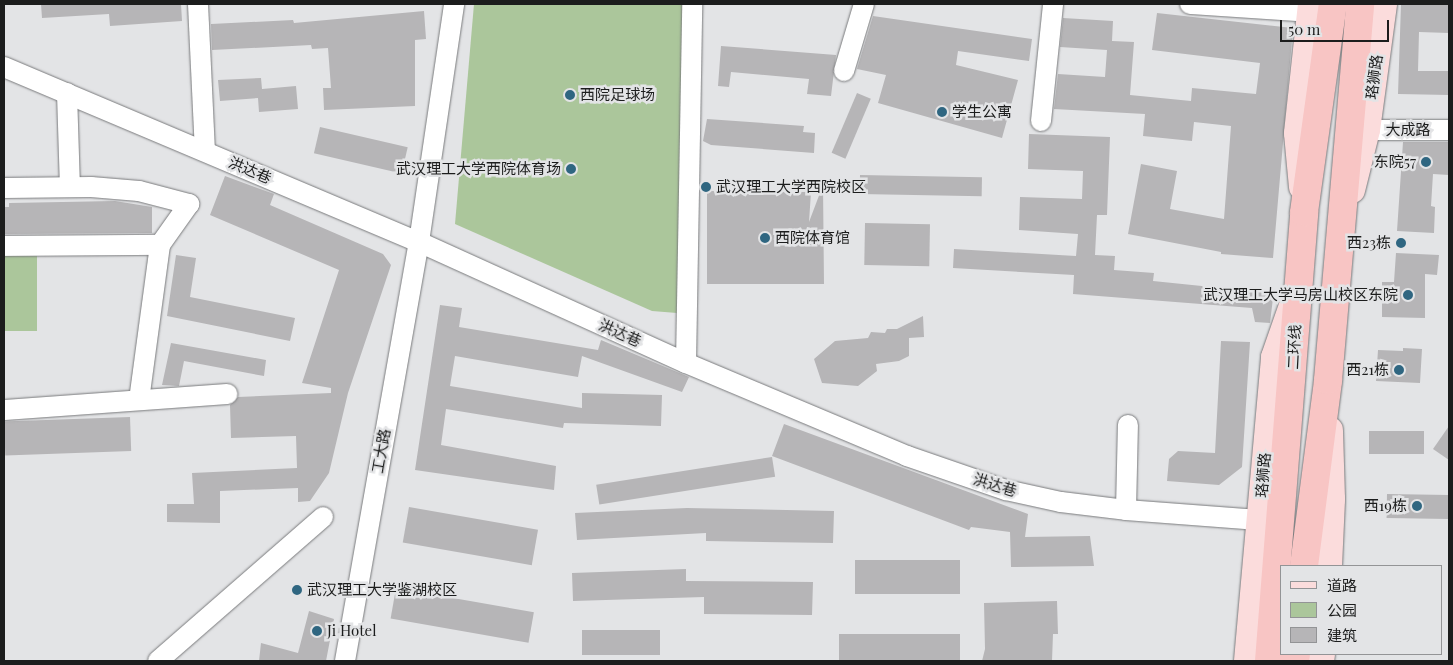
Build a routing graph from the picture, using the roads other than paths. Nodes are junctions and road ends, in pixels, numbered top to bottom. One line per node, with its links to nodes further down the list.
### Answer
1 (198, 4): 16 (street)
2 (454, 4): 20 (street, 工大路)
3 (692, 4): 24 (street)
4 (864, 4): 11 (street)
5 (1053, 4): 13 (street)
6 (1190, 4): 8 (street)
7 (1384, 4): 14 (main road, 珞狮路)
8 (1318, 7): 23 (highway, 二环线)
9 (1360, 8): 19 (highway)
10 (4, 67): 12 (street, 洪达巷)
11 (844, 71)
12 (67, 93): 16 (street, 洪达巷); 17 (street)
13 (1041, 121)
14 (1367, 130): 15 (street, 大成路); 19 (main road, 珞狮路)
15 (1449, 130)
16 (205, 151): 20 (street, 洪达巷)
17 (70, 187): 18 (street); 21 (street)
18 (4, 188)
19 (1341, 237): 25 (highway)
20 (419, 242): 24 (street, 洪达巷); 36 (street, 工大路)
21 (160, 245): 22 (street); 27 (street)
22 (4, 246)
23 (1297, 292): 32 (main road, 珞狮路); 38 (highway, 二环线)
24 (686, 363): 30 (street, 洪达巷)
25 (1328, 380): 33 (highway); 34 (main road)
26 (227, 394): 27 (street)
27 (138, 400): 28 (street)
28 (4, 410)
29 (1128, 424): 30 (street)
30 (1126, 510): 32 (street, 洪达巷)
31 (323, 517): 35 (street)
32 (1259, 520): 37 (main road, 珞狮路)
33 (1304, 565)
34 (1329, 565)
35 (158, 661)
36 (345, 661)
37 (1247, 661)
38 (1269, 661)

